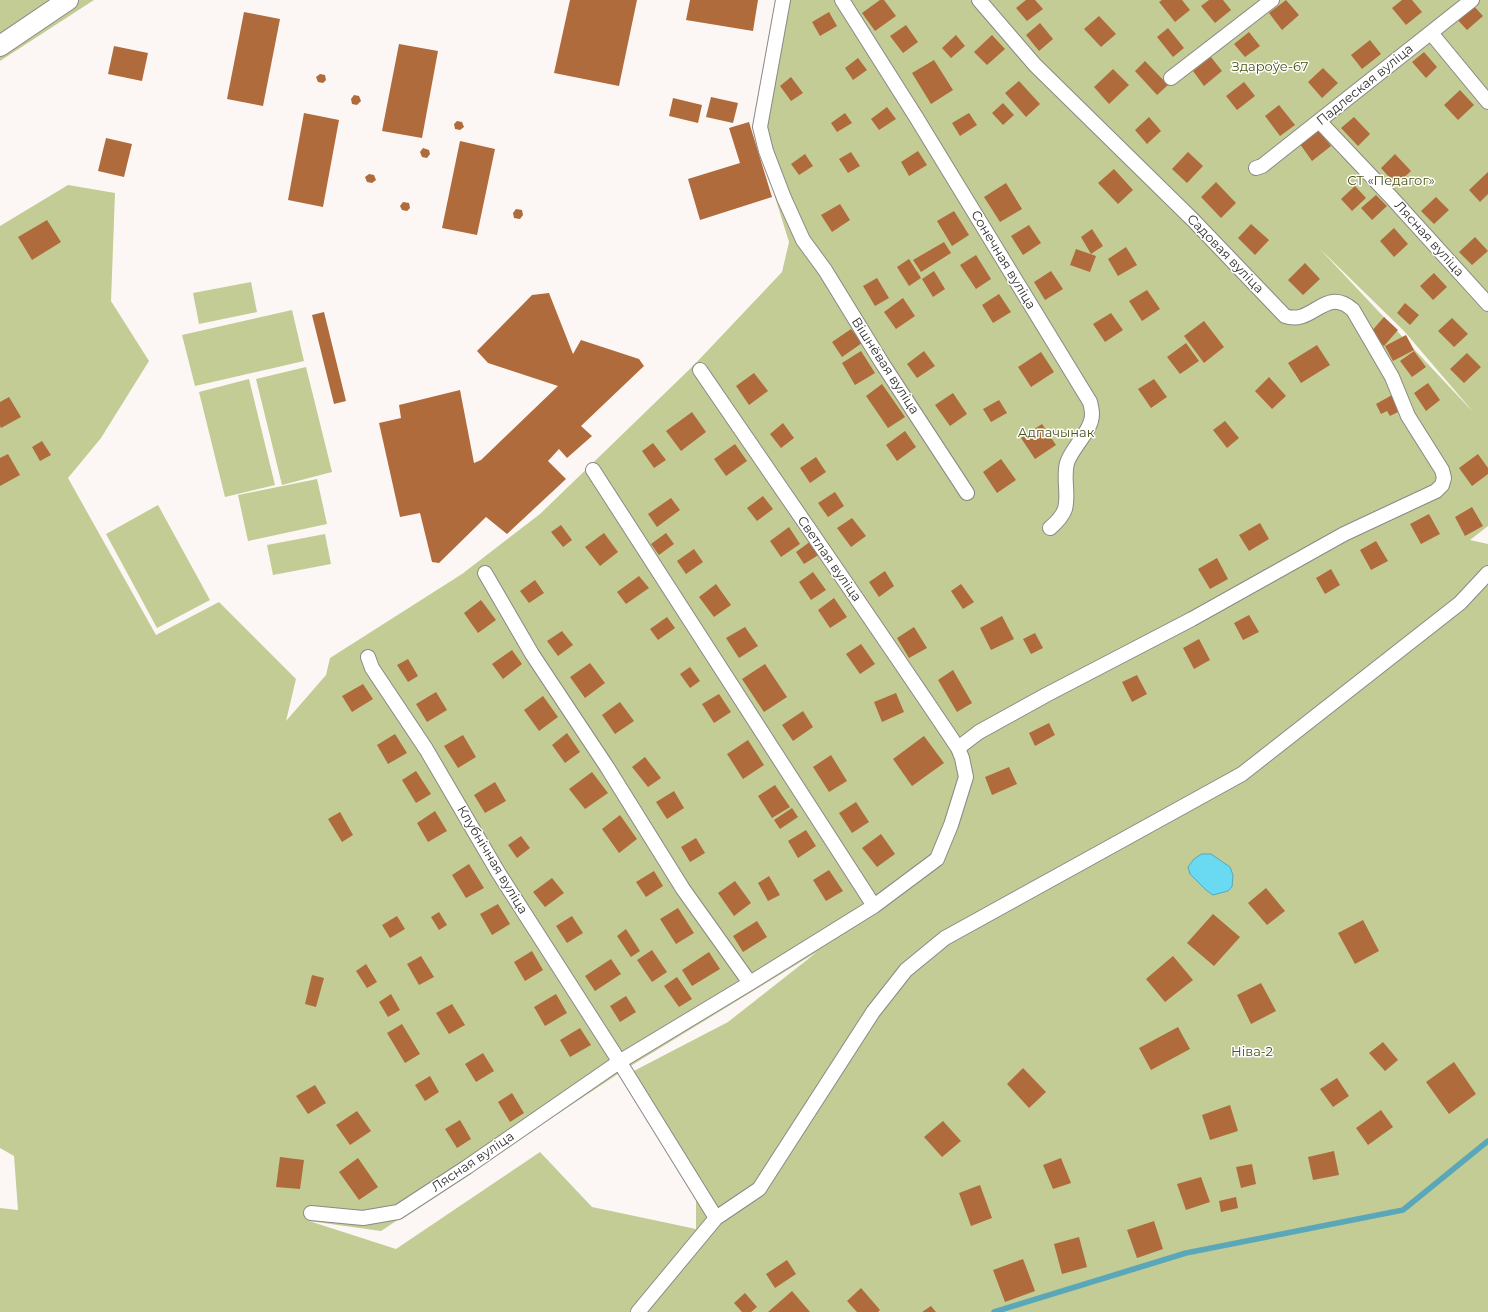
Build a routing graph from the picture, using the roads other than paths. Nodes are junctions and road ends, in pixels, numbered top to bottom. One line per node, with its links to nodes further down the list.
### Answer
1 (68, 0): 8 (street)
2 (783, 0): 16 (street, Вішнёвая вуліца)
3 (842, 0): 17 (street, Сонечная вуліца)
4 (979, 0): 21 (street, Садовая вуліца)
5 (1272, 0): 9 (street)
6 (1472, 0): 7 (street, Падлеская вуліца)
7 (1431, 32): 10 (street); 11 (street, Падлеская вуліца)
8 (0, 46)
9 (1171, 78)
10 (1488, 102)
11 (1319, 121): 12 (street, Падлеская вуліца); 13 (street, Лясная вуліца)
12 (1256, 168)
13 (1488, 304)
14 (700, 370): 21 (street, Светлая вуліца)
15 (593, 470): 22 (street)
16 (967, 493)
17 (1050, 528)
18 (486, 573): 23 (street)
19 (1488, 573): 26 (street)
20 (368, 657): 24 (street, Клубнічная вуліца)
21 (958, 748): 22 (street, Светлая вуліца)
22 (874, 906): 23 (street, Лясная вуліца)
23 (750, 983): 24 (street, Лясная вуліца)
24 (619, 1062): 25 (street, Лясная вуліца); 26 (street, Клубнічная вуліца)
25 (311, 1213)
26 (716, 1218): 27 (street)
27 (638, 1312)

